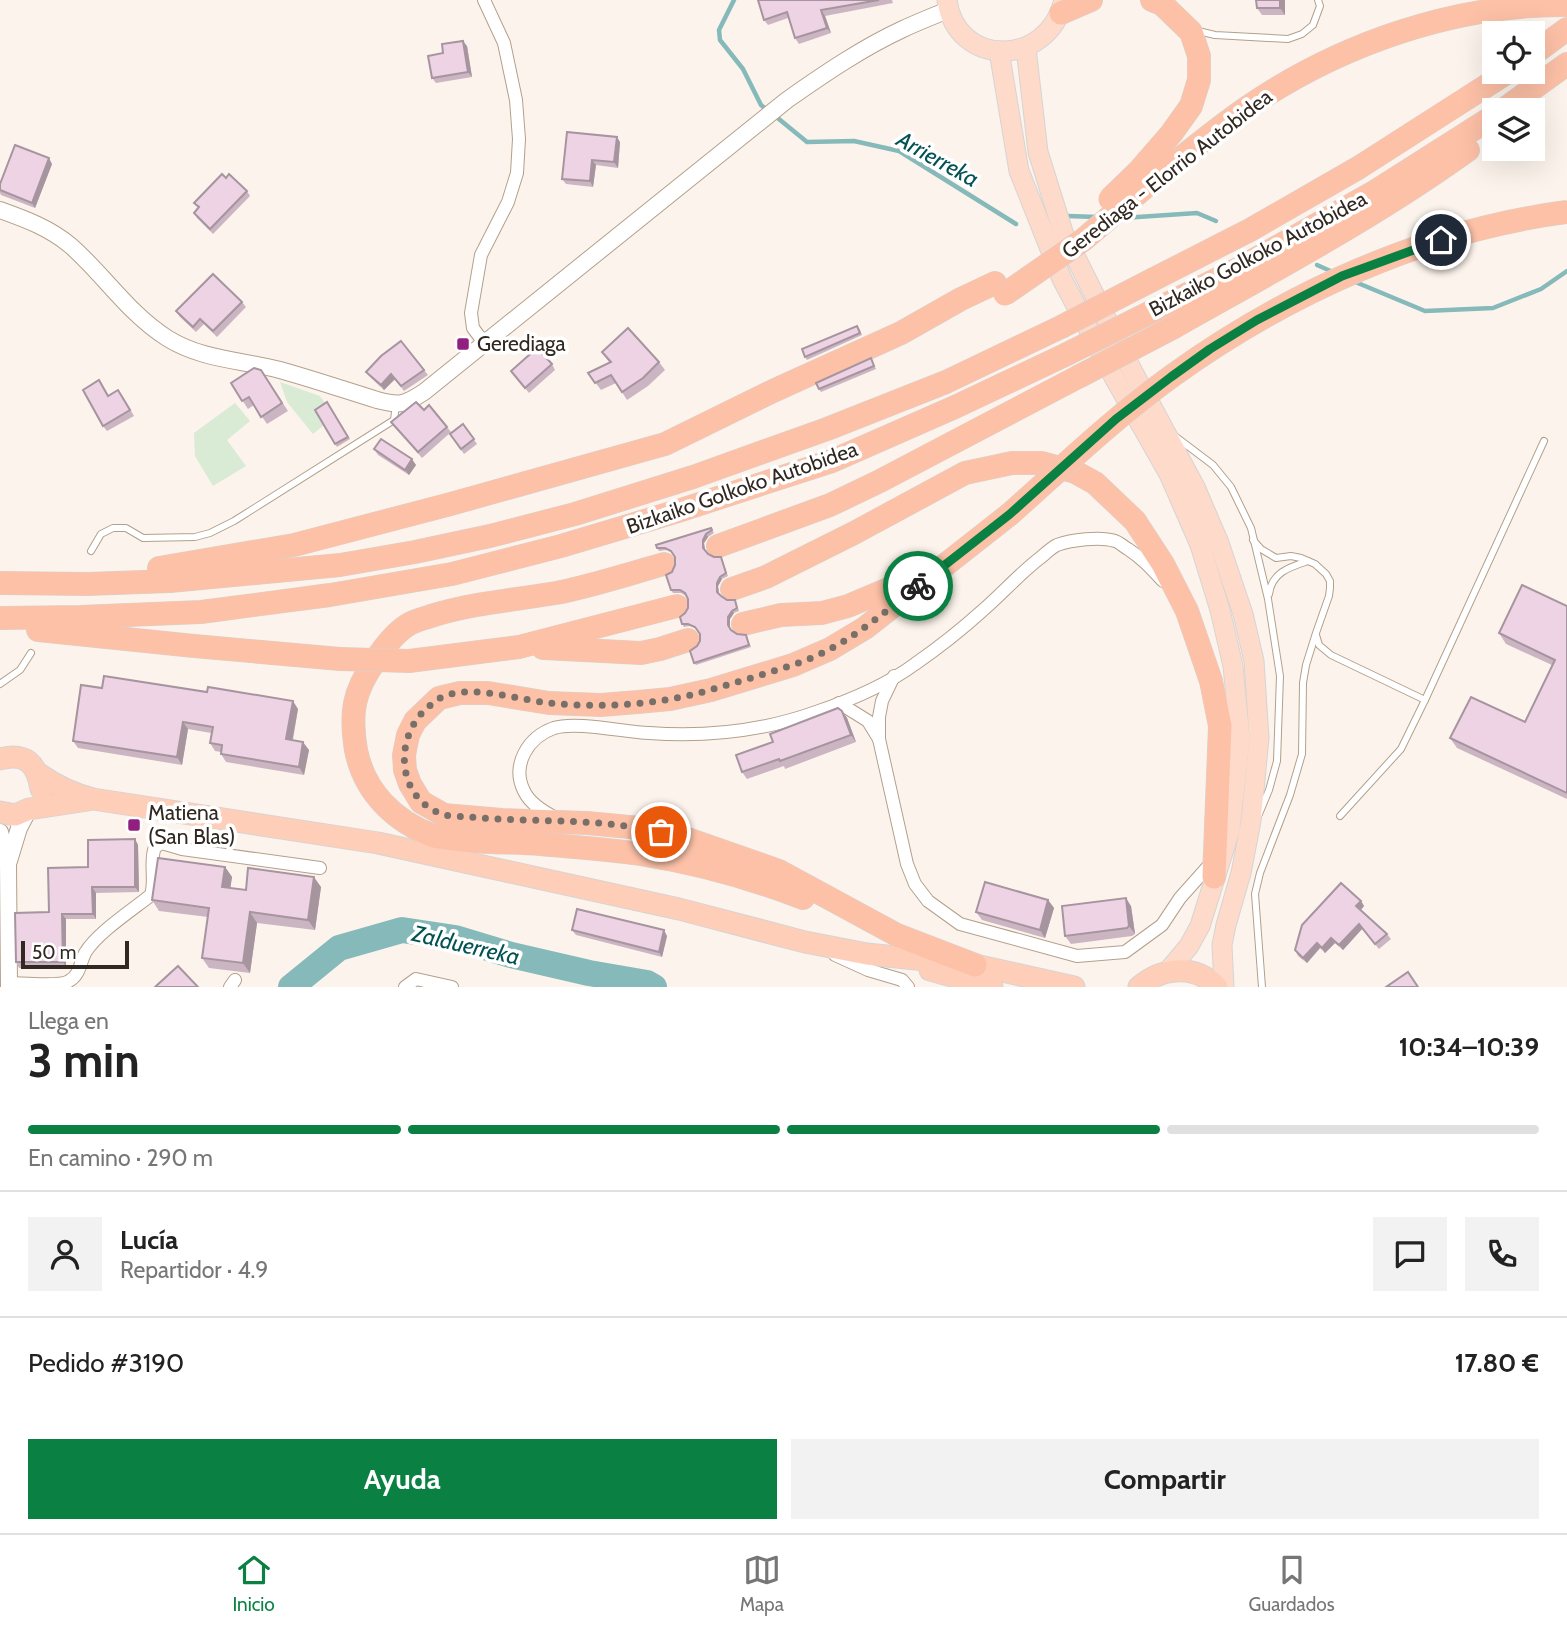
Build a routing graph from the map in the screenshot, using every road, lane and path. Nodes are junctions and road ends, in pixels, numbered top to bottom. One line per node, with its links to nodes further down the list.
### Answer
1 (484, 0): 23 (street)
2 (1091, 0): 7 (highway)
3 (1152, 0): 8 (highway)
4 (1318, 0): 8 (lane)
5 (947, 5): 12 (main road); 23 (street)
6 (1567, 5): 20 (highway, Gerediaga - Elorrio Autobidea)
7 (1063, 6): 11 (main road)
8 (1186, 27): 20 (highway)
9 (1567, 29): 10 (highway)
10 (1545, 45)
11 (1026, 48): 12 (main road); 25 (main road)
12 (999, 51): 62 (main road)
13 (1567, 64): 16 (highway)
14 (1567, 77): 17 (highway)
15 (1488, 84): 34 (highway, Bizkaiko Golkoko Autobidea, bridge)
16 (1520, 98)
17 (1538, 98)
18 (1482, 124): 39 (highway, Bizkaiko Golkoko Autobidea, bridge)
19 (1482, 139): 28 (highway, bridge)
20 (1144, 177): 34 (highway, bridge)
21 (0, 210): 24 (street)
22 (1567, 212): 30 (highway, bridge)
23 (485, 344): 24 (street)
24 (396, 404): 29 (lane)
25 (1161, 424): 27 (lane); 59 (main road)
26 (1544, 441): 48 (lane)
27 (1253, 540): 31 (lane); 36 (lane)
28 (718, 546)
29 (91, 551)
30 (963, 551): 40 (highway); 57 (highway)
31 (1308, 561): 36 (lane); 42 (lane)
32 (664, 564): 64 (highway)
33 (0, 583): 34 (highway, Bizkaiko Golkoko Autobidea)
34 (88, 584)
35 (732, 589): 38 (highway)
36 (1268, 599): 59 (lane)
37 (677, 606): 44 (highway)
38 (1187, 611): 46 (street); 62 (highway)
39 (0, 618)
40 (743, 624)
41 (0, 626): 44 (highway, bridge)
42 (1315, 633): 48 (lane); 78 (lane)
43 (688, 640): 44 (highway)
44 (519, 647)
45 (32, 653): 47 (lane)
46 (895, 676): 49 (street); 50 (street)
47 (0, 684)
48 (1425, 701): 56 (lane)
49 (839, 703): 50 (street); 57 (street)
50 (879, 739): 62 (street)
51 (0, 759): 52 (highway)
52 (38, 774): 53 (highway); 54 (highway)
53 (93, 799): 54 (highway); 65 (highway)
54 (29, 809): 55 (highway); 60 (street)
55 (0, 812)
56 (1340, 816)
57 (562, 821): 64 (highway)
58 (0, 832): 60 (street)
59 (1246, 848): 77 (main road)
60 (8, 863): 63 (street)
61 (320, 868): 69 (street)
62 (1215, 868): 68 (main road)
63 (4, 913): 69 (street)
64 (897, 935): 67 (highway)
65 (805, 942): 66 (highway); 72 (street)
66 (867, 954): 67 (highway); 73 (highway)
67 (975, 965): 74 (highway)
68 (1168, 971): 75 (highway); 76 (highway)
69 (9, 985)
70 (405, 987): 71 (street)
71 (452, 987)
72 (908, 987)
73 (992, 987)
74 (1074, 987)
75 (1139, 987)
76 (1217, 987)
77 (1224, 987)
78 (1262, 987)

